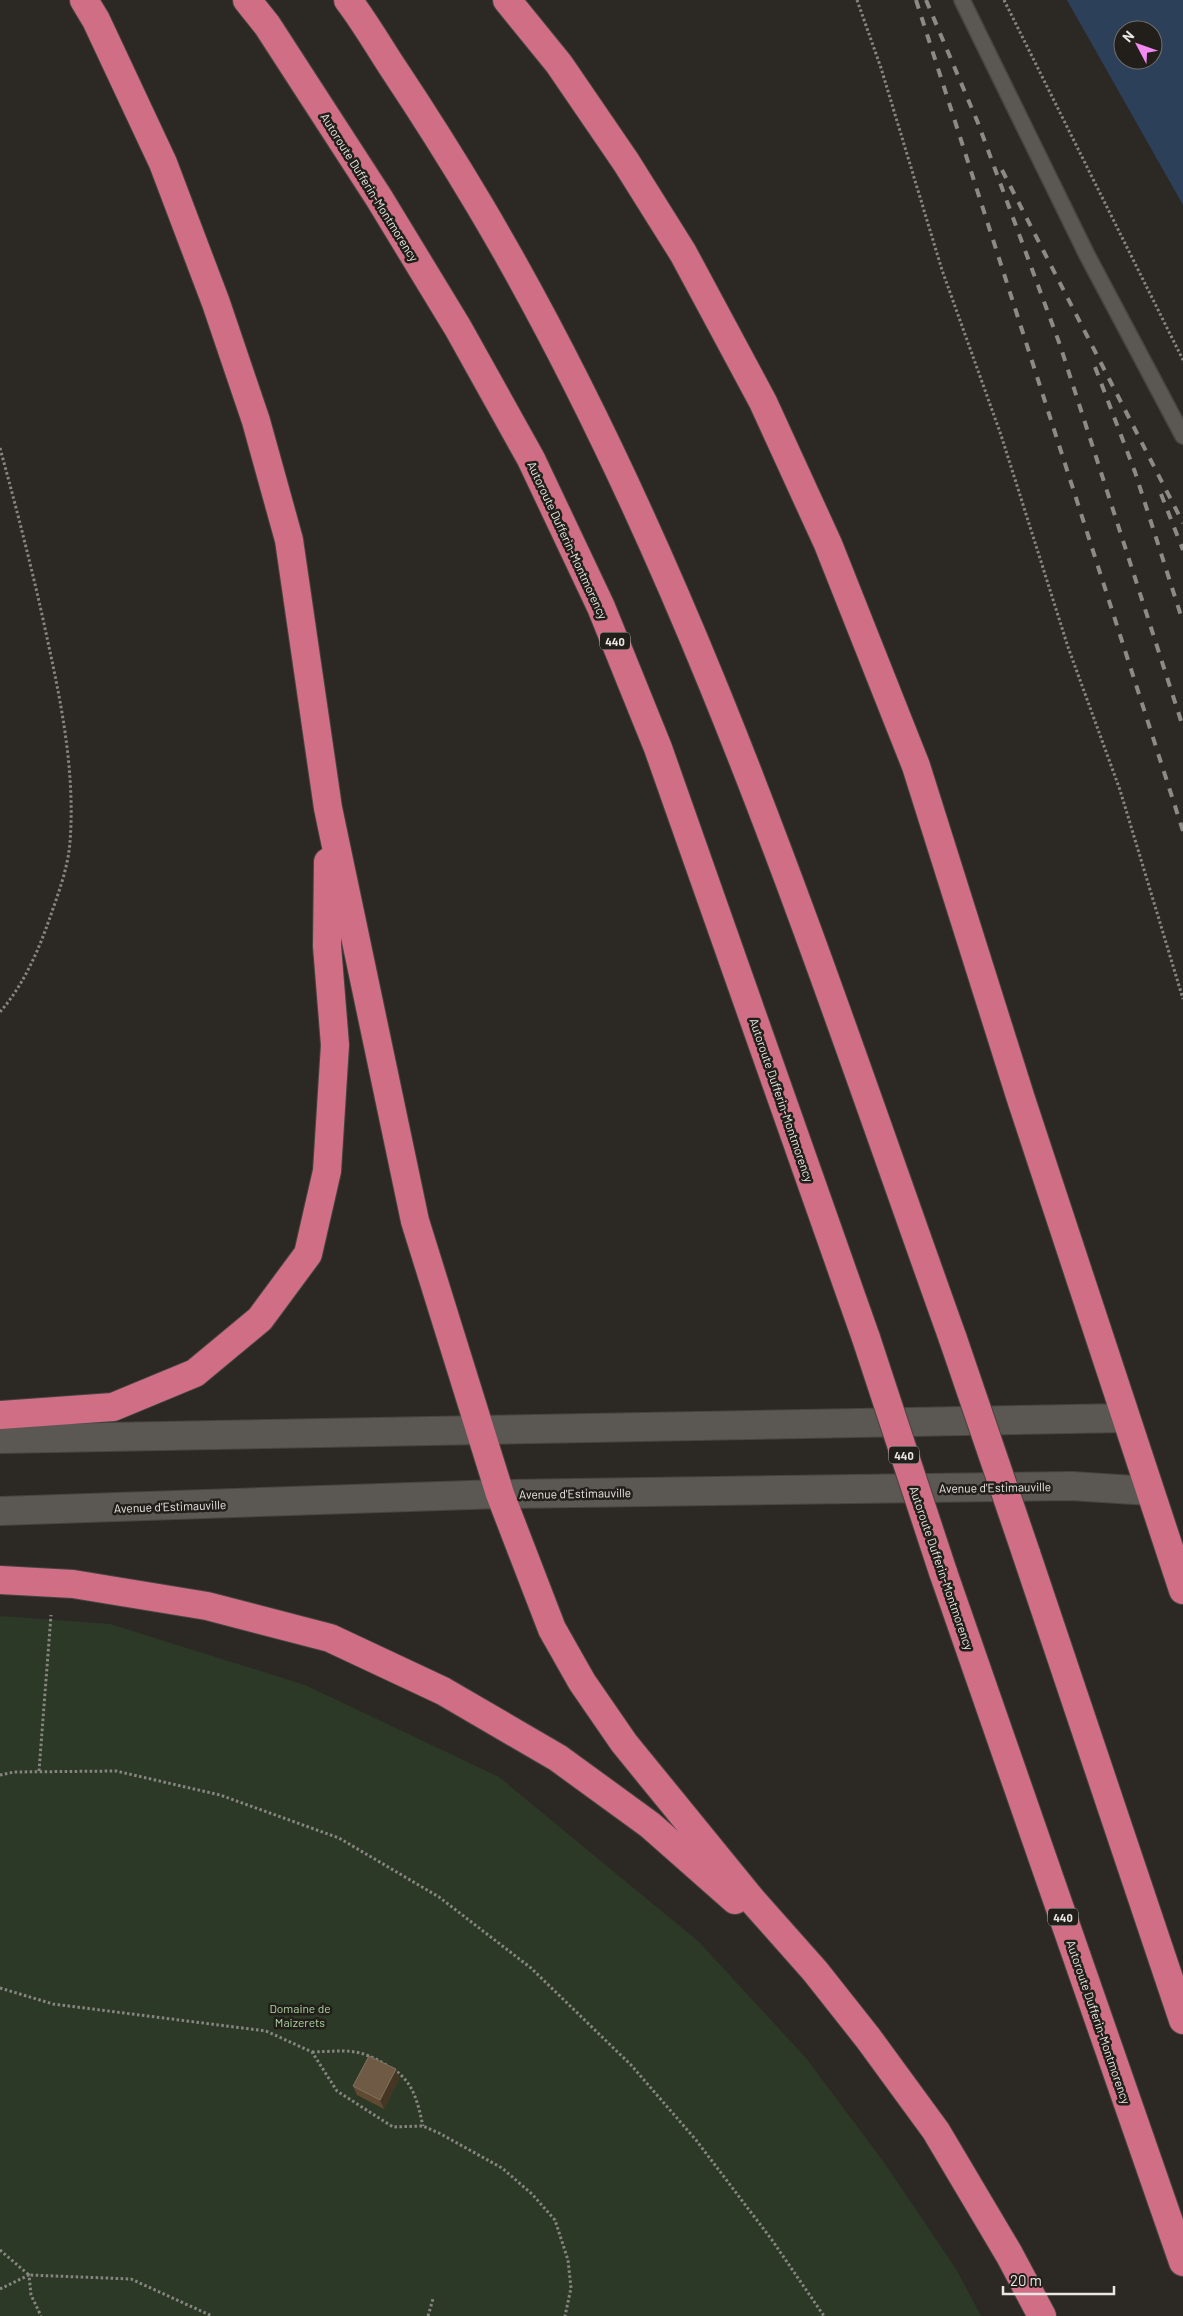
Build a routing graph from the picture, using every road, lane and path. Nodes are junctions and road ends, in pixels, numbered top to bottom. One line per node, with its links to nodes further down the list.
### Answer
1 (84, 0): 11 (highway)
2 (247, 0): 32 (highway, Autoroute Dufferin-Montmorency / 440, bridge)
3 (348, 0): 28 (highway, bridge)
4 (508, 0): 15 (highway)
5 (857, 0): 12 (path)
6 (962, 0): 9 (lane)
7 (1004, 0): 8 (path)
8 (1183, 360)
9 (1183, 436)
10 (0, 448): 13 (path)
11 (328, 808): 14 (highway); 16 (highway)
12 (1183, 999)
13 (0, 1012)
14 (0, 1415)
15 (1125, 1418): 16 (main road); 18 (highway)
16 (480, 1429): 17 (main road); 19 (highway)
17 (0, 1440)
18 (1150, 1491): 19 (main road, Avenue d'Estimauville); 23 (highway)
19 (500, 1494): 20 (main road, Avenue d'Estimauville); 26 (highway)
20 (0, 1511)
21 (0, 1580): 22 (highway)
22 (54, 1583): 24 (path); 26 (highway)
23 (1183, 1590)
24 (39, 1771): 25 (path); 40 (path)
25 (0, 1774)
26 (815, 1971): 41 (highway)
27 (0, 1988): 29 (path)
28 (1183, 2020)
29 (312, 2052): 30 (path); 30 (path)
30 (423, 2126): 39 (path)
31 (0, 2250): 33 (path)
32 (1183, 2262)
33 (29, 2275): 34 (path); 36 (path); 37 (path)
34 (0, 2289)
35 (433, 2298): 38 (path)
36 (41, 2316)
37 (212, 2316)
38 (428, 2316)
39 (565, 2316)
40 (824, 2316)
41 (1042, 2316)

